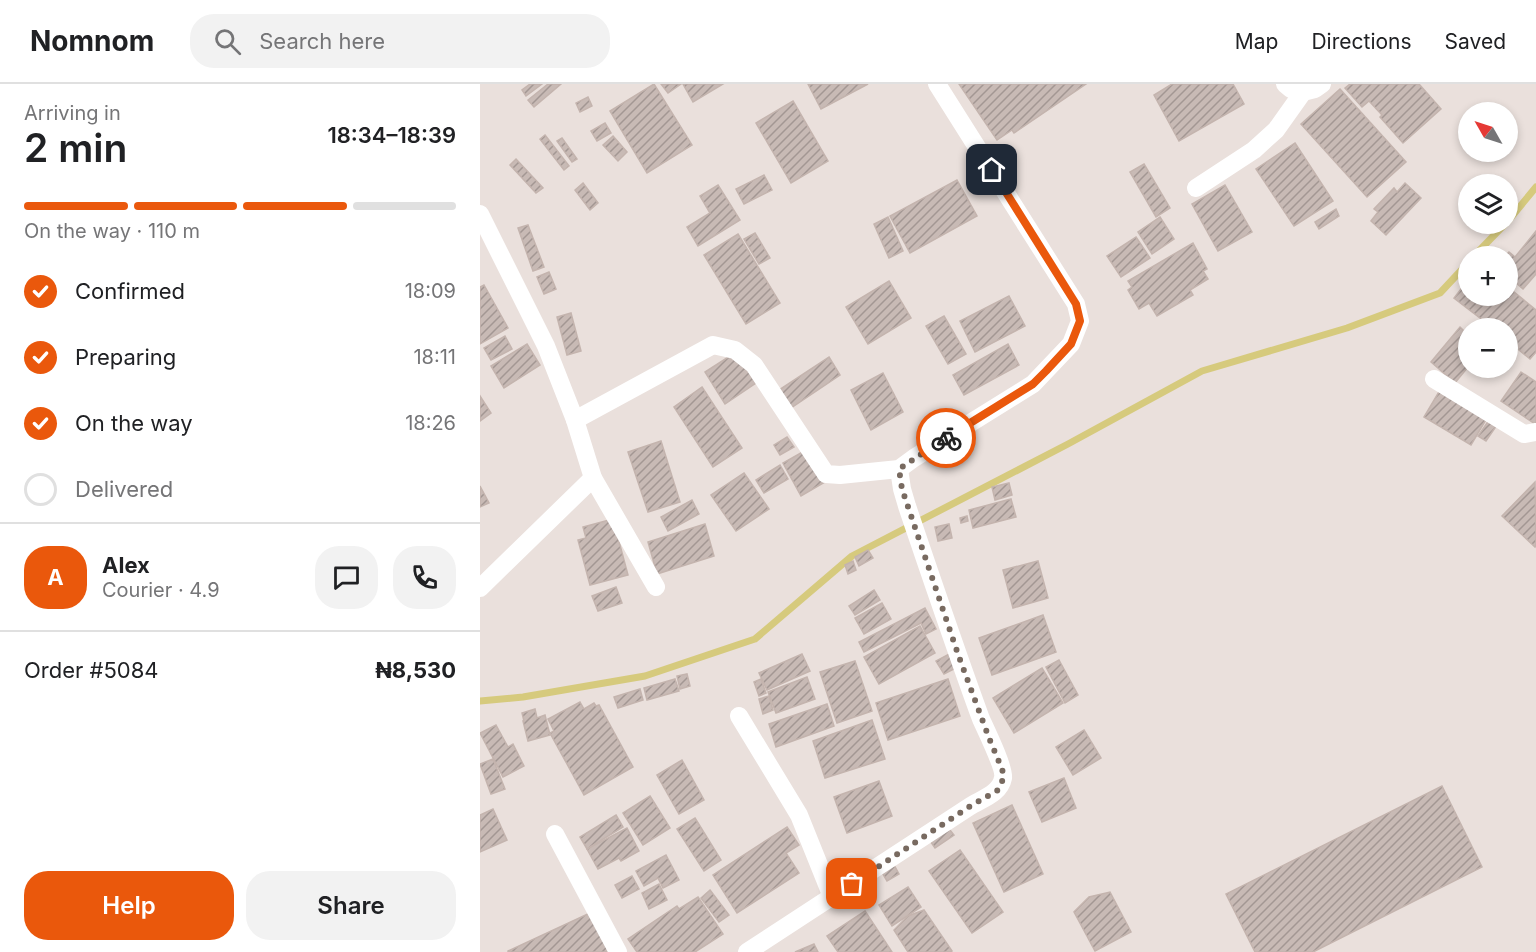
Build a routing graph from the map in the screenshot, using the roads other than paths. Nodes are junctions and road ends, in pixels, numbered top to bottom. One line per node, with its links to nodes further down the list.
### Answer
1 (937, 84): 10 (street)
2 (1286, 84): 4 (street)
3 (1322, 84): 4 (street)
4 (1303, 92): 5 (street)
5 (1196, 188)
6 (480, 214): 8 (street)
7 (1434, 379): 9 (street)
8 (575, 420): 10 (street); 11 (street)
9 (1536, 432)
10 (899, 469): 16 (street)
11 (593, 478): 12 (street); 13 (street)
12 (656, 587)
13 (480, 588)
14 (739, 716): 16 (street)
15 (555, 834): 17 (street)
16 (832, 897): 18 (street)
17 (618, 952)
18 (747, 952)

